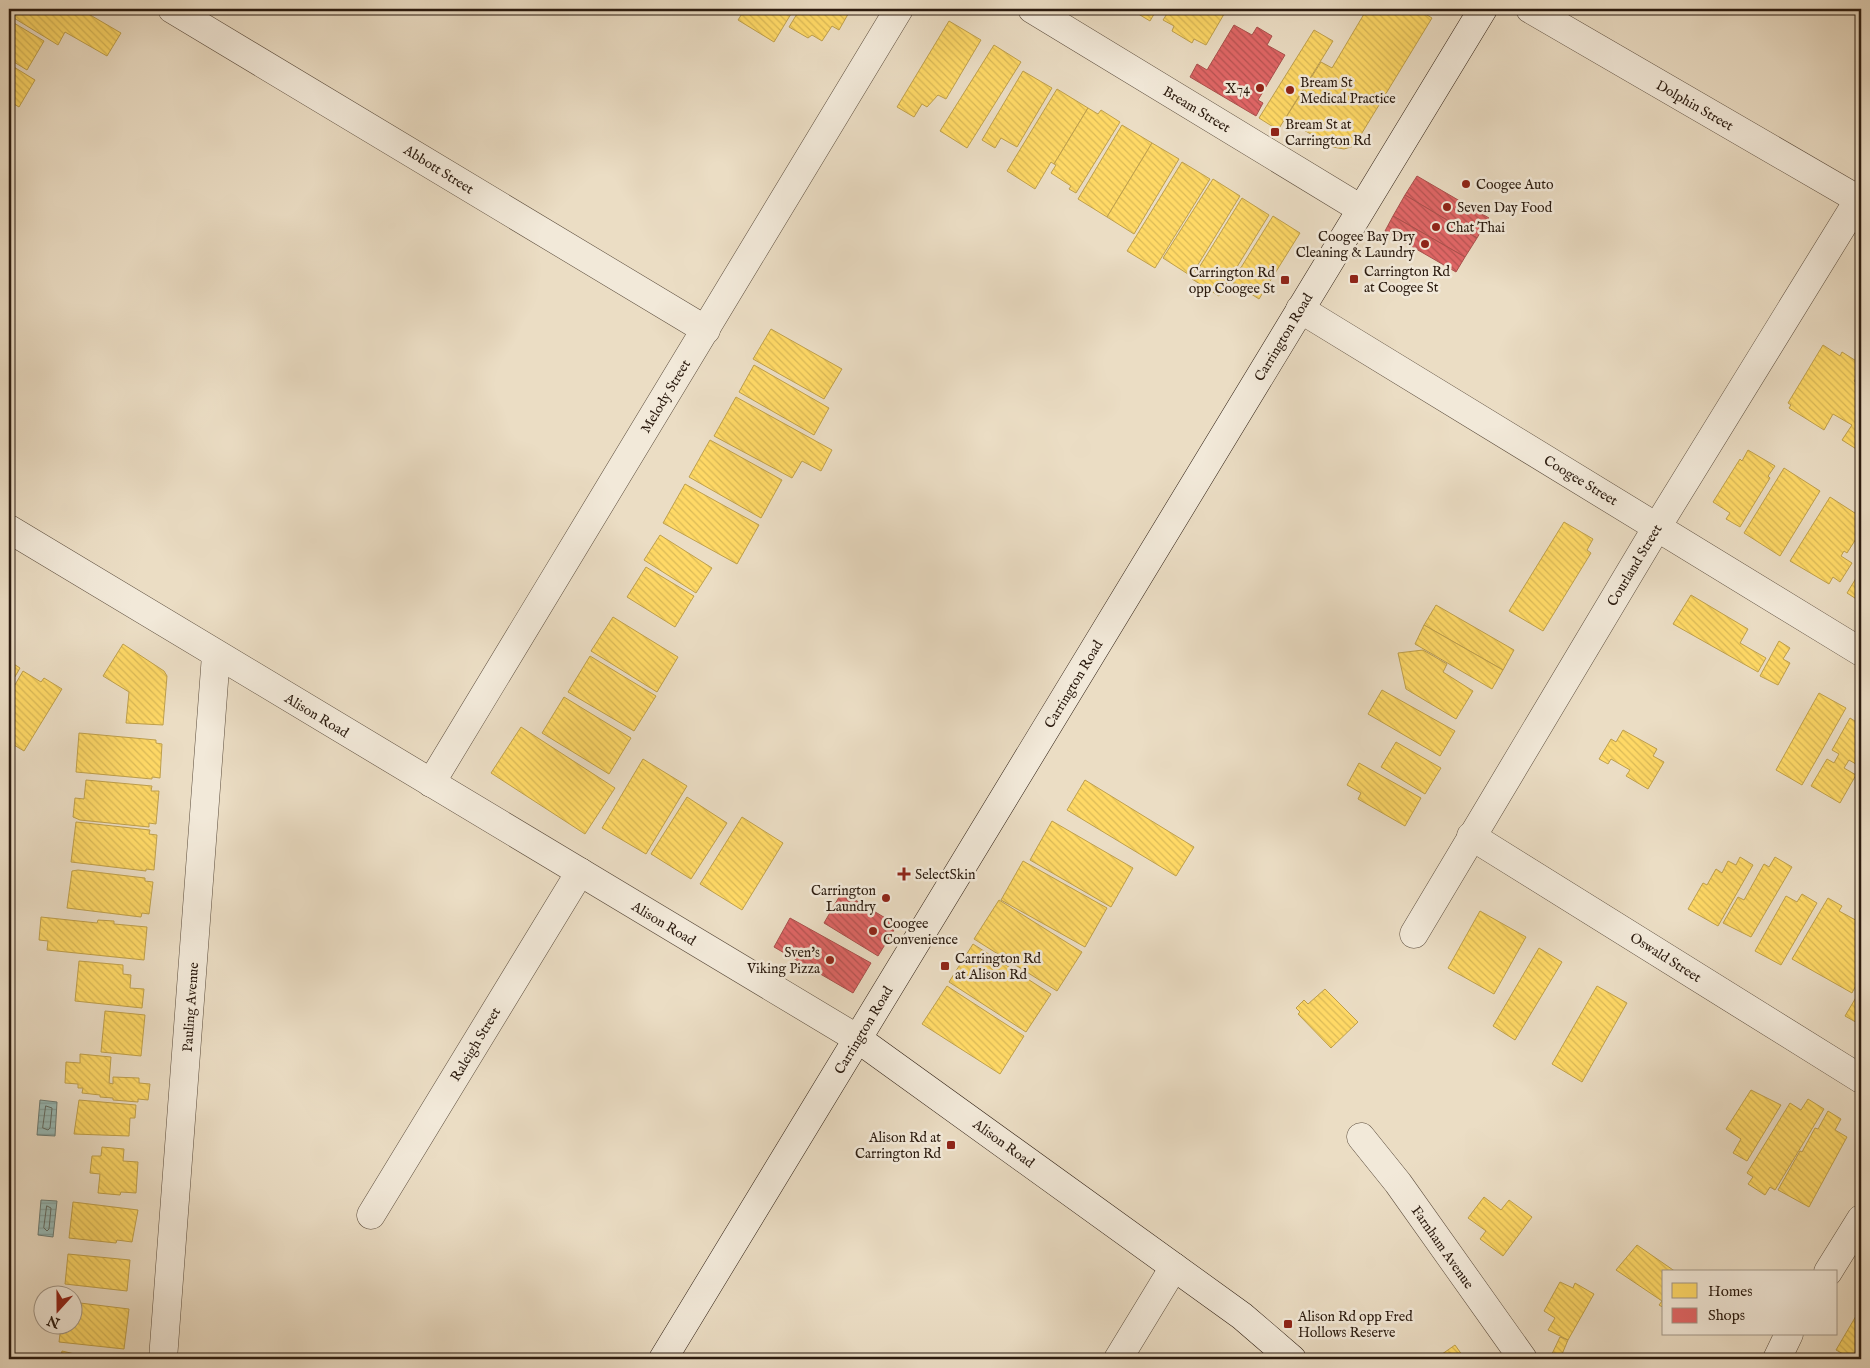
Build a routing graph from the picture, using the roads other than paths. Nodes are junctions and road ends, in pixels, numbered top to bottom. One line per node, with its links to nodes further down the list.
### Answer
1 (172, 9): 9 (street, Abbott Street)
2 (899, 9): 9 (street, Melody Street)
3 (1032, 9): 7 (street, Bream Street)
4 (1483, 9): 7 (street, Carrington Road)
5 (1530, 9): 6 (street, Dolphin Street)
6 (1860, 200): 10 (street, Courland Street)
7 (1361, 209): 8 (street, Carrington Road)
8 (1300, 309): 10 (street, Coogee Street); 18 (street, Carrington Road)
9 (706, 330): 14 (street, Melody Street)
10 (1657, 527): 12 (street, Coogee Street); 15 (street, Courland Street)
11 (9, 529): 13 (street, Alison Road)
12 (1861, 652)
13 (216, 655): 14 (street, Alison Road); 26 (street, Pauling Avenue)
14 (431, 783): 16 (street, Alison Road)
15 (1471, 836): 17 (street, Courland Street); 19 (street, Oswald Street)
16 (580, 872): 18 (street, Alison Road); 21 (street, Raleigh Street)
17 (1414, 934)
18 (858, 1039): 23 (street, Alison Road); 27 (street, Carrington Road)
19 (1861, 1079)
20 (1361, 1137): 30 (street, Farnham Avenue)
21 (371, 1215)
22 (1861, 1218): 24 (street)
23 (1174, 1267): 28 (street); 29 (street, Alison Road)
24 (1829, 1270)
25 (1788, 1336): 31 (street)
26 (163, 1359)
27 (663, 1359)
28 (1118, 1359)
29 (1292, 1359)
30 (1523, 1359)
31 (1777, 1359)

